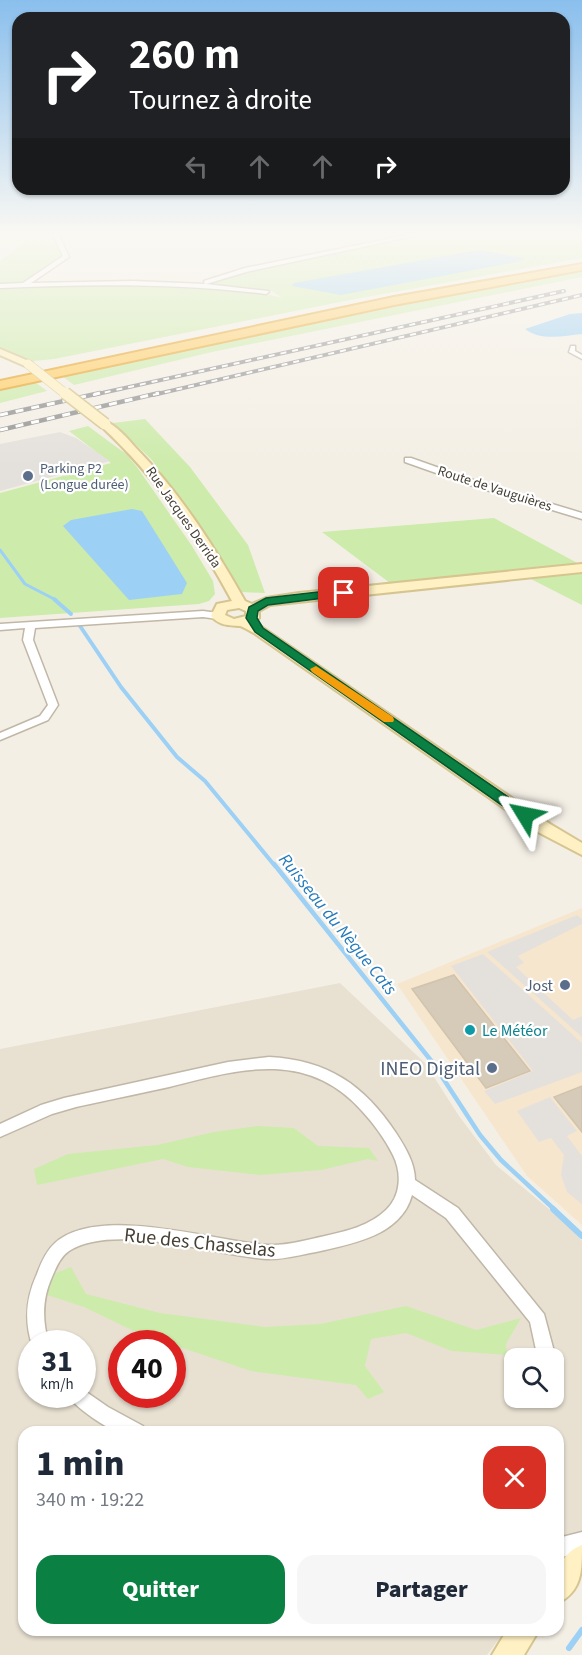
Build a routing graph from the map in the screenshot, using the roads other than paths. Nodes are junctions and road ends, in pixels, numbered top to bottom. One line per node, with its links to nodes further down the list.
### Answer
1 (315, 312): 6 (highway)
2 (341, 312): 7 (highway)
3 (573, 347): 5 (street)
4 (0, 352): 11 (street, Rue Jacques Derrida, bridge)
5 (582, 357)
6 (0, 379)
7 (0, 385)
8 (408, 460): 9 (street, Route de Vauguières)
9 (582, 516)
10 (582, 568): 11 (street)
11 (239, 614): 12 (street); 15 (street)
12 (31, 625): 13 (street); 14 (street)
13 (0, 627)
14 (0, 737)
15 (582, 850)
16 (0, 1131): 17 (street)
17 (407, 1182): 18 (street, Rue des Chasselas); 19 (street)
18 (34, 1330)
19 (545, 1348)
20 (96, 1407): 21 (street)
21 (126, 1426)
22 (582, 1542): 23 (street)
23 (564, 1546)
24 (582, 1558): 25 (street)
25 (564, 1581)

